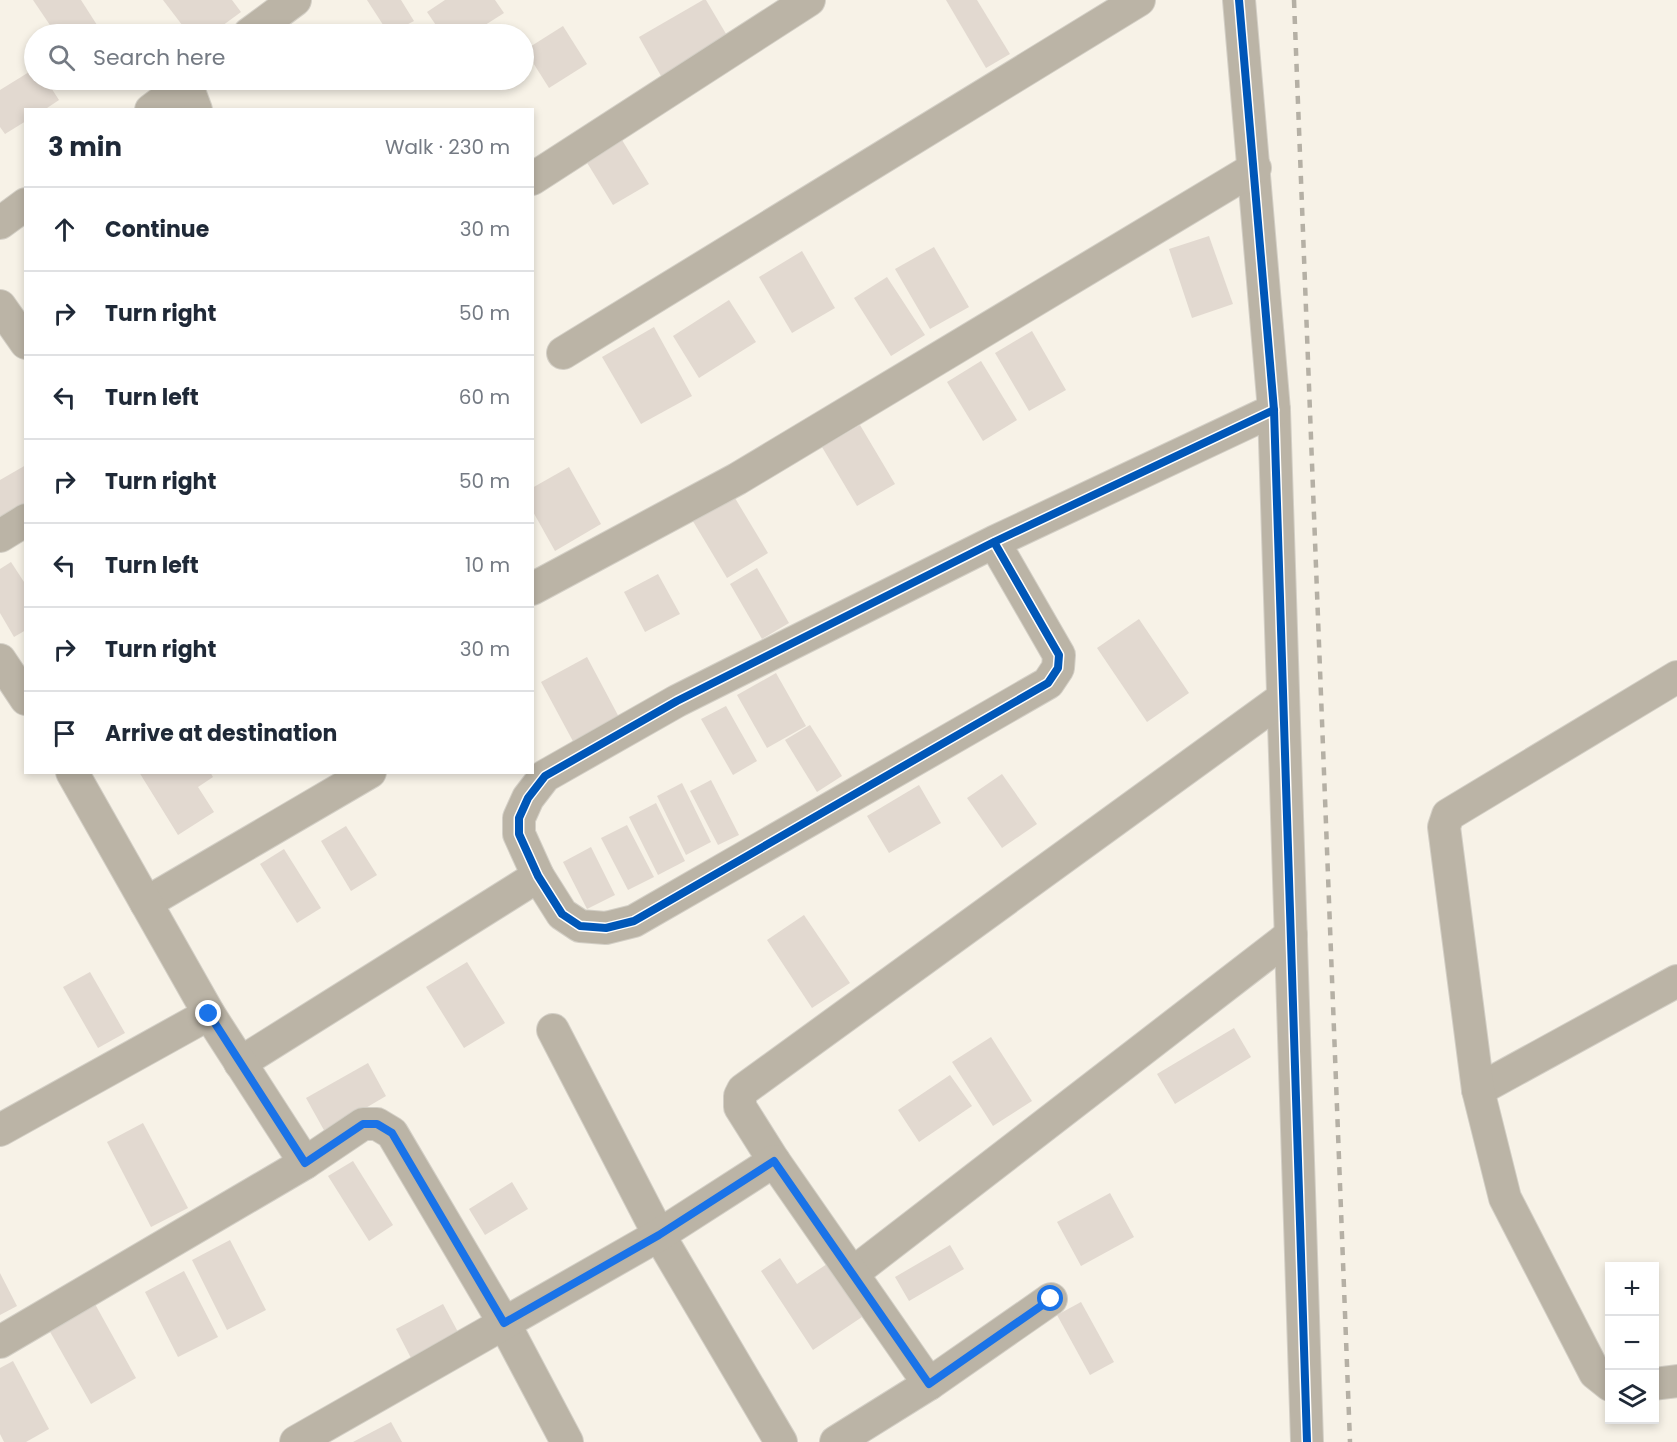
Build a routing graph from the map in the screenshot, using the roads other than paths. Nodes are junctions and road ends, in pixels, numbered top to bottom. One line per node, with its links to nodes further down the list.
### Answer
1 (295, 0): 5 (street)
2 (809, 0): 9 (street)
3 (1139, 0): 14 (street)
4 (1239, 0): 8 (street)
5 (263, 24)
6 (191, 91): 7 (street)
7 (155, 108)
8 (1255, 168): 15 (street); 19 (street)
9 (534, 178)
10 (24, 205): 11 (street)
11 (0, 223)
12 (0, 306): 13 (street)
13 (24, 340)
14 (563, 353)
15 (1274, 411): 18 (street); 23 (street)
16 (24, 521): 17 (street)
17 (0, 536)
18 (994, 543): 26 (street); 26 (street)
19 (534, 588)
20 (0, 660): 22 (street)
21 (1677, 677): 33 (street)
22 (24, 696)
23 (1283, 698): 28 (street); 35 (street)
24 (73, 774): 27 (street)
25 (367, 774): 27 (street)
26 (538, 876): 32 (street)
27 (146, 903): 30 (street)
28 (1291, 935): 38 (street); 50 (street)
29 (1677, 981): 33 (street)
30 (209, 1014): 32 (street); 34 (street)
31 (553, 1030): 37 (street)
32 (240, 1062): 36 (street)
33 (1478, 1090): 42 (street)
34 (0, 1130)
35 (774, 1161): 37 (street); 38 (street)
36 (305, 1163): 40 (street); 41 (street)
37 (659, 1235): 40 (street); 48 (street)
38 (853, 1273): 45 (street)
39 (1051, 1299): 45 (street)
40 (504, 1323): 46 (street); 47 (street)
41 (0, 1342)
42 (1605, 1381)
43 (1677, 1381): 44 (street)
44 (1659, 1383)
45 (929, 1384): 49 (street)
46 (296, 1442)
47 (567, 1442)
48 (781, 1442)
49 (836, 1442)
50 (1307, 1442)

